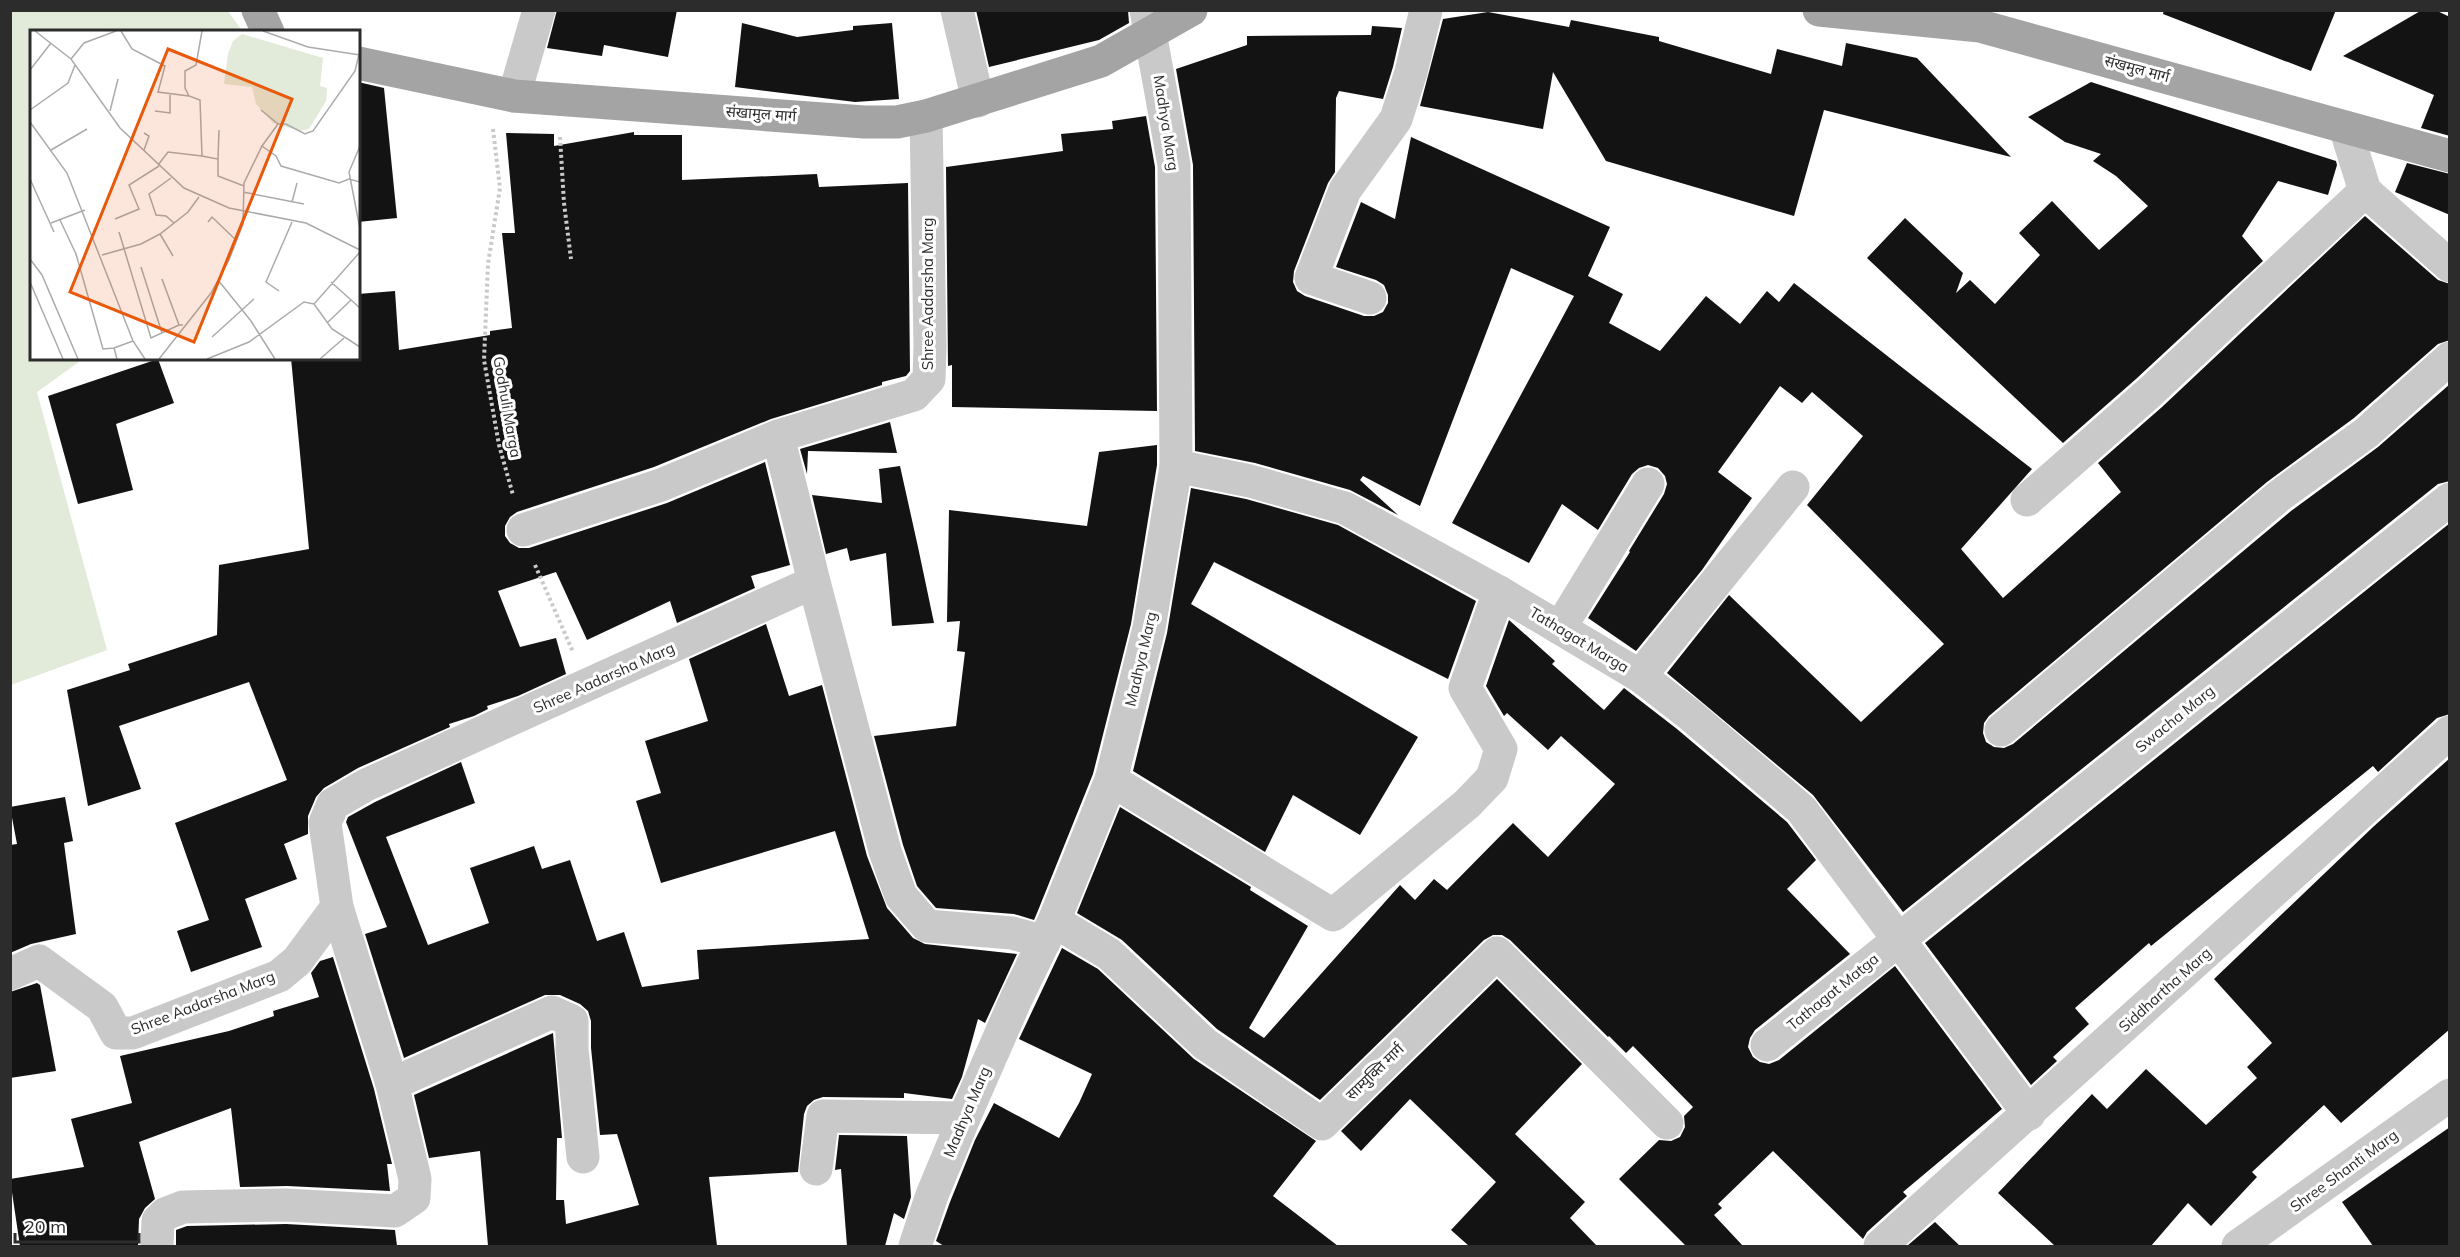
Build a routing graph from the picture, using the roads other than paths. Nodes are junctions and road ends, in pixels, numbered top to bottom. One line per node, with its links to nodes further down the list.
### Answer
1 (258, 10): 8 (main road)
2 (538, 10): 10 (street)
3 (957, 10): 11 (street)
4 (1191, 10): 7 (main road)
5 (1426, 10): 17 (street)
6 (1832, 11): 13 (main road, संखमुल मार्ग)
7 (1149, 22): 11 (main road, संखामुल मार्ग); 20 (street, Madhya Marg)
8 (267, 30)
9 (360, 63): 10 (main road, संखामुल मार्ग)
10 (514, 96): 12 (main road, संखामुल मार्ग)
11 (978, 101): 12 (main road, संखामुल मार्ग)
12 (926, 116): 19 (street, Shree Aadarsha Marg)
13 (2345, 127): 14 (main road, संखमुल मार्ग); 15 (street)
14 (2450, 156)
15 (2365, 190): 16 (street); 24 (street)
16 (2450, 266)
17 (1370, 298)
18 (2450, 358): 30 (street)
19 (778, 436): 25 (street, Shree Aadarsha Marg); 26 (street)
20 (1176, 466): 27 (street, Tathagat Marga); 32 (street, Madhya Marg)
21 (1648, 484): 28 (street)
22 (1793, 487): 29 (street)
23 (2450, 499): 35 (street, Swacha Marg)
24 (2027, 500)
25 (523, 530)
26 (814, 582): 33 (street, Shree Aadarsha Marg); 34 (street)
27 (1499, 592): 28 (street, Tathagat Marga); 32 (street)
28 (1560, 628): 29 (street, Tathagat Marga)
29 (1640, 676): 35 (street, Tathagat Marga)
30 (2001, 730)
31 (2450, 732): 40 (street, Siddhartha Marg)
32 (1112, 780): 34 (street, Madhya Marg)
33 (338, 907): 36 (street, Shree Aadarsha Marg); 38 (street)
34 (1049, 931): 41 (street, Madhya Marg); 42 (street, साम्युक्ति मार्ग)
35 (1900, 939): 37 (street, Tathagat Matga); 40 (street, Tathagat Marga)
36 (30, 961)
37 (1767, 1045)
38 (392, 1084): 43 (street); 45 (street)
39 (2450, 1095): 48 (street, Shree Shanti Marg)
40 (2029, 1114): 47 (street, Siddhartha Marg)
41 (964, 1118): 44 (street); 46 (street, Madhya Marg)
42 (1667, 1123)
43 (583, 1157)
44 (816, 1169)
45 (157, 1246)
46 (915, 1246)
47 (1880, 1246)
48 (2238, 1246)

